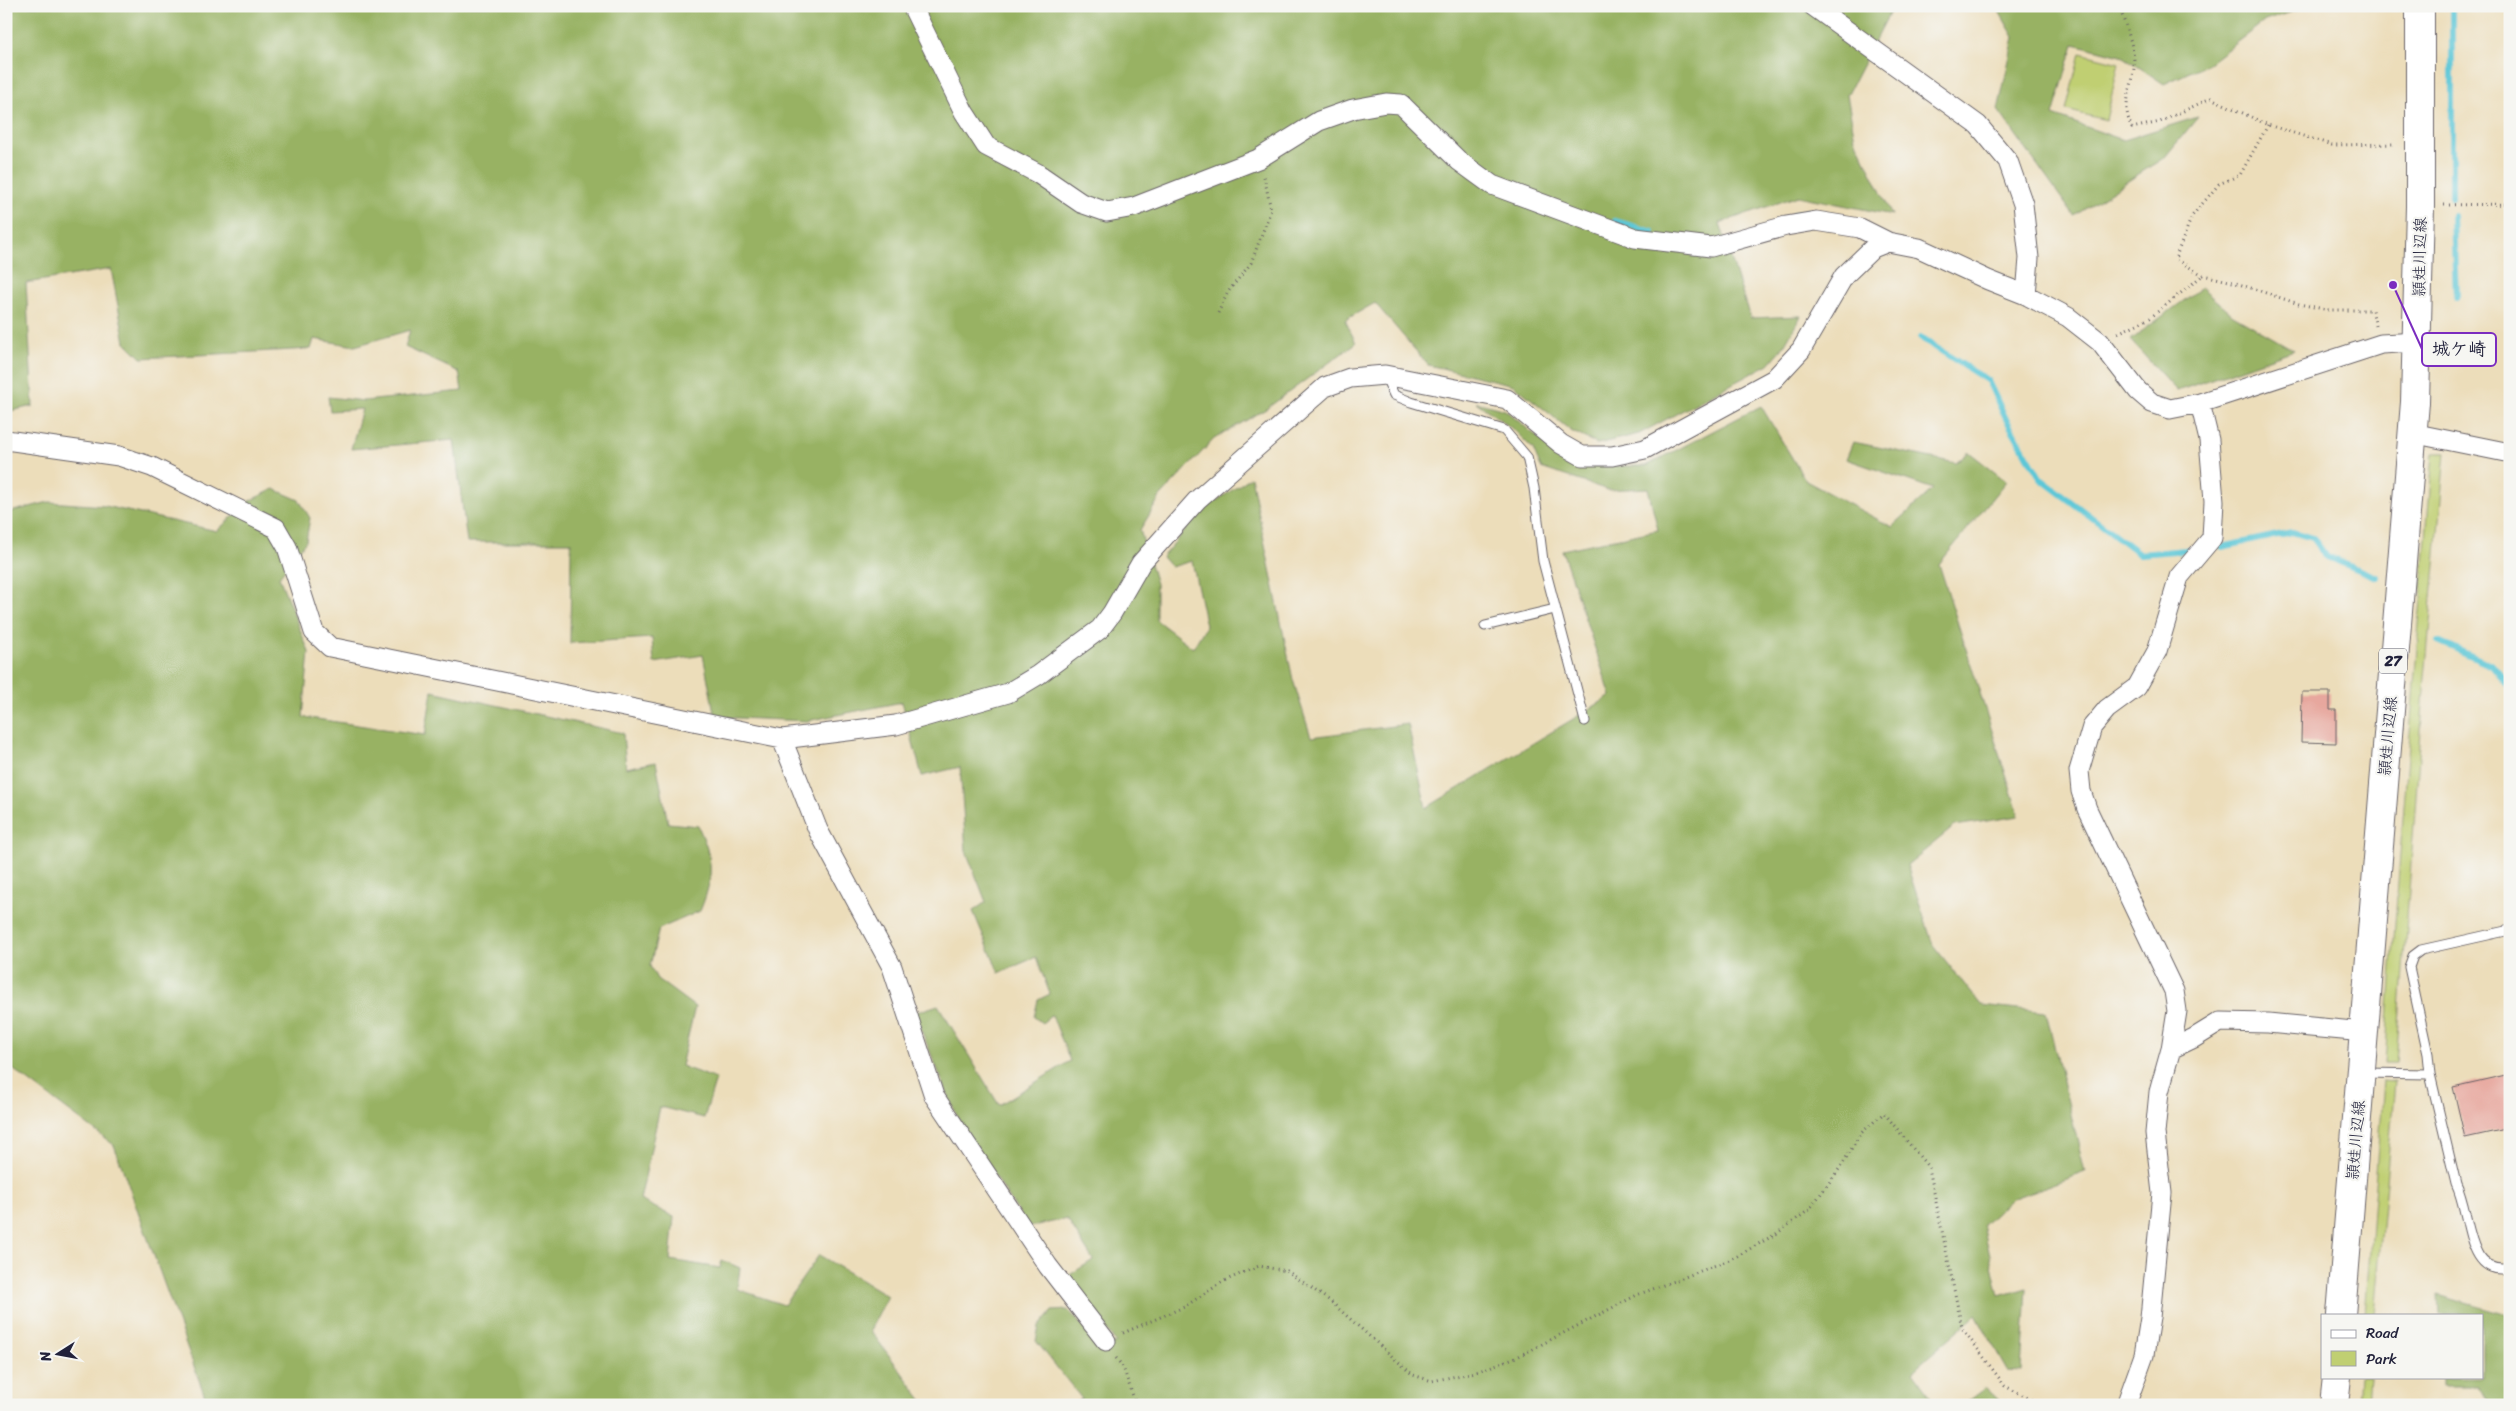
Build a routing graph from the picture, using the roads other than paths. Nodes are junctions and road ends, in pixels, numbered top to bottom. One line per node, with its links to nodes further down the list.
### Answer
1 (912, 6): 4 (street)
2 (1813, 6): 5 (street)
3 (2420, 6): 6 (main road, 頴娃川辺線 / 27)
4 (1888, 242): 5 (street); 7 (street)
5 (2026, 295): 8 (street)
6 (2418, 342): 8 (street); 9 (main road, 頴娃川辺線 / 27)
7 (1385, 375): 12 (lane); 15 (street)
8 (2200, 403): 18 (street)
9 (2412, 433): 11 (street); 17 (main road, 頴娃川辺線 / 27)
10 (6, 440): 15 (street)
11 (2510, 453)
12 (1556, 609): 13 (lane); 14 (lane)
13 (1485, 626)
14 (1585, 721)
15 (782, 739): 23 (street)
16 (2510, 930): 20 (lane)
17 (2364, 1032): 18 (street); 19 (main road, 頴娃川辺線 / 27)
18 (2171, 1049): 25 (street)
19 (2361, 1072): 20 (lane); 22 (main road, 頴娃川辺線 / 27)
20 (2430, 1074): 21 (lane)
21 (2510, 1268)
22 (2342, 1314)
23 (1106, 1341)
24 (2336, 1378): 26 (main road)
25 (2126, 1405)
26 (2334, 1405)

